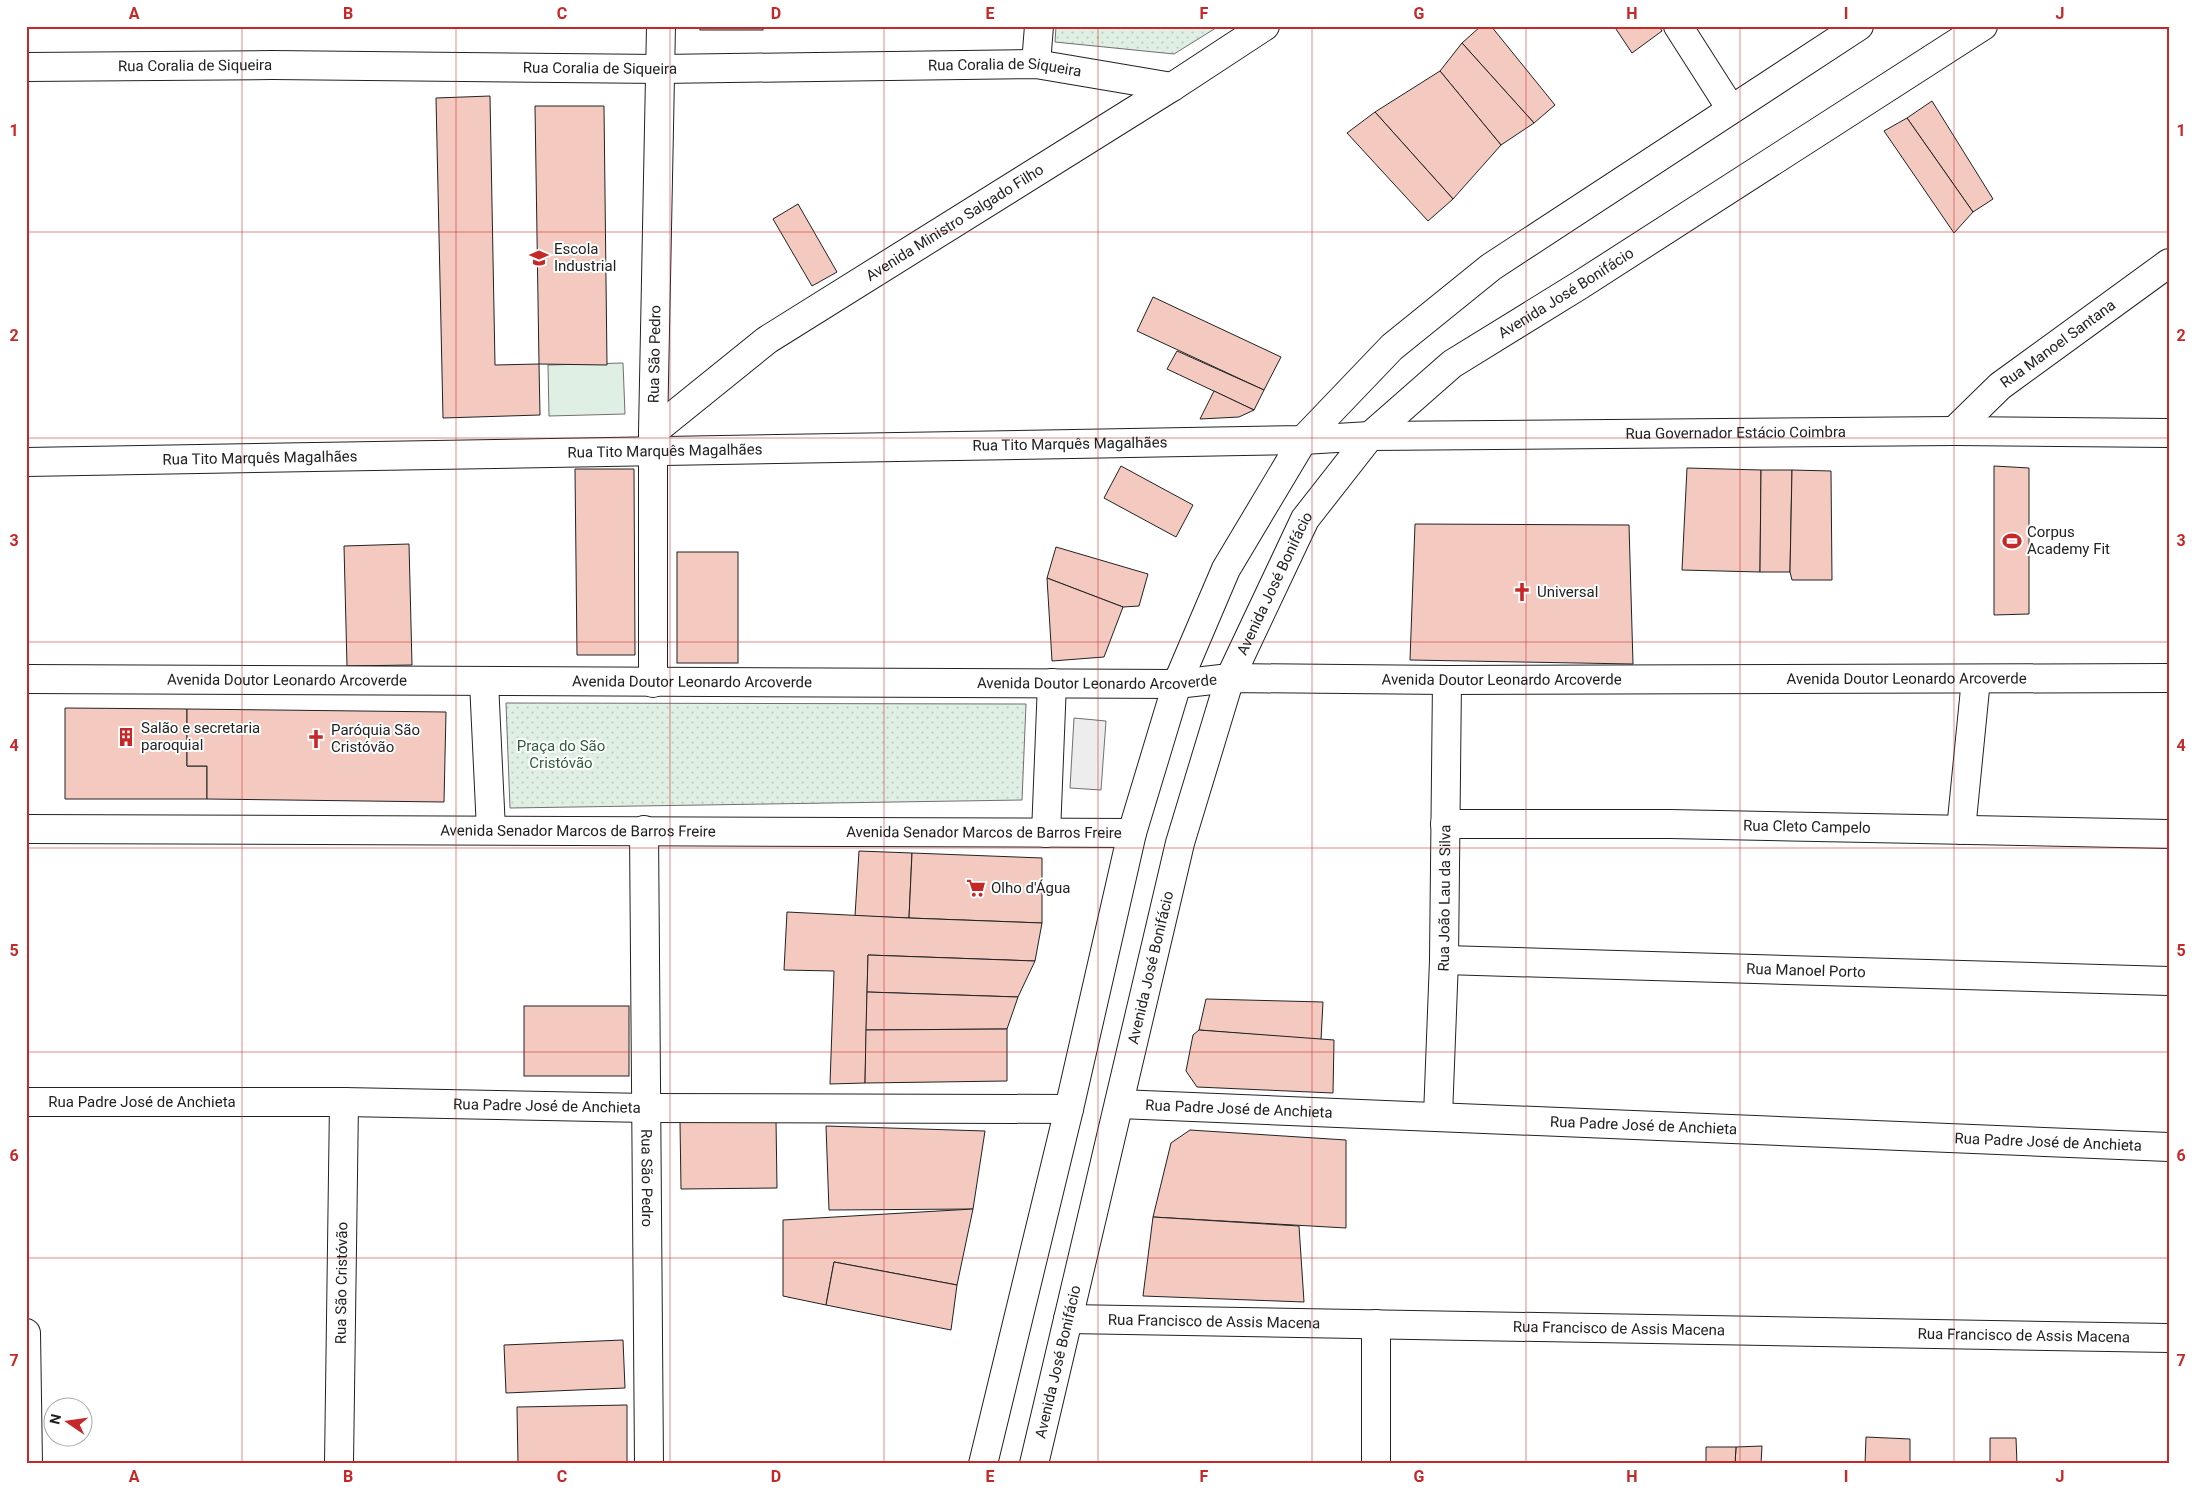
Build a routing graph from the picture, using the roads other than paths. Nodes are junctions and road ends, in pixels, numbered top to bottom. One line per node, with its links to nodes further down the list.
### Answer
1 (661, 26): 9 (street, Rua São Pedro)
2 (1039, 26): 7 (street)
3 (1265, 26): 10 (street, Avenida Ministro Salgado Filho)
4 (1678, 26): 11 (street)
5 (1859, 26): 11 (street)
6 (1984, 26): 15 (street, Avenida José Bonifácio)
7 (1036, 64): 9 (street, Rua Coralia de Siqueira); 10 (street, Rua Coralia de Siqueira)
8 (26, 67): 9 (street, Rua Coralia de Siqueira)
9 (660, 69): 17 (street, Rua São Pedro)
10 (1172, 87): 17 (street, Avenida Ministro Salgado Filho)
11 (1731, 109): 16 (street)
12 (2169, 263): 13 (street, Rua Manoel Santana)
13 (1954, 431): 14 (street, Rua Governador Estácio Coimbra); 15 (street, Rua Governador Estácio Coimbra)
14 (2169, 432)
15 (1370, 436): 16 (street, Rua Governador Estácio Coimbra); 19 (street, Avenida José Bonifácio)
16 (1303, 440): 17 (street, Rua Tito Marquês Magalhães); 27 (street)
17 (653, 441): 18 (street, Rua Tito Marquês Magalhães); 25 (street, Rua São Pedro)
18 (26, 462)
19 (1230, 678): 23 (street, Avenida Doutor Leonardo Arcoverde); 27 (street, Avenida Doutor Leonardo Arcoverde); 40 (street, Avenida José Bonifácio)
20 (2169, 678): 22 (street, Avenida Doutor Leonardo Arcoverde)
21 (26, 679): 24 (street, Avenida Doutor Leonardo Arcoverde)
22 (1976, 679): 23 (street, Avenida Doutor Leonardo Arcoverde); 32 (street)
23 (1447, 680): 28 (street, Rua João Lau da Silva)
24 (484, 682): 25 (street, Avenida Doutor Leonardo Arcoverde); 30 (street)
25 (653, 683): 26 (street, Avenida Doutor Leonardo Arcoverde)
26 (1052, 684): 27 (street, Avenida Doutor Leonardo Arcoverde); 33 (street)
27 (1177, 684): 34 (street)
28 (1445, 824): 32 (street, Rua Cleto Campelo); 36 (street, Rua João Lau da Silva)
29 (26, 829): 30 (street, Avenida Senador Marcos de Barros Freire)
30 (491, 830): 31 (street, Avenida Senador Marcos de Barros Freire)
31 (644, 830): 33 (street, Avenida Senador Marcos de Barros Freire); 41 (street, Rua São Pedro)
32 (1962, 830): 35 (street, Rua Cleto Campelo)
33 (1046, 833): 34 (street, Avenida Senador Marcos de Barros Freire)
34 (1132, 833): 42 (street)
35 (2169, 834)
36 (1444, 960): 37 (street, Rua Manoel Porto); 43 (street, Rua João Lau da Silva)
37 (2169, 981)
38 (26, 1102): 39 (street, Rua Padre José de Anchieta)
39 (344, 1102): 41 (street, Rua Padre José de Anchieta); 50 (street, Rua São Cristóvão)
40 (1119, 1104): 43 (street, Rua Padre José de Anchieta); 45 (street, Avenida José Bonifácio)
41 (647, 1108): 42 (street, Rua Padre José de Anchieta); 51 (street, Rua São Pedro)
42 (1069, 1109): 52 (street)
43 (1438, 1116): 44 (street, Rua Padre José de Anchieta)
44 (2169, 1147)
45 (1068, 1319): 46 (street, Rua Francisco de Assis Macena); 53 (street, Avenida José Bonifácio)
46 (1376, 1324): 48 (street, Rua Francisco de Assis Macena); 54 (street)
47 (26, 1334): 49 (street)
48 (2169, 1338)
49 (28, 1464)
50 (339, 1464)
51 (649, 1464)
52 (983, 1464)
53 (1034, 1464)
54 (1376, 1464)

